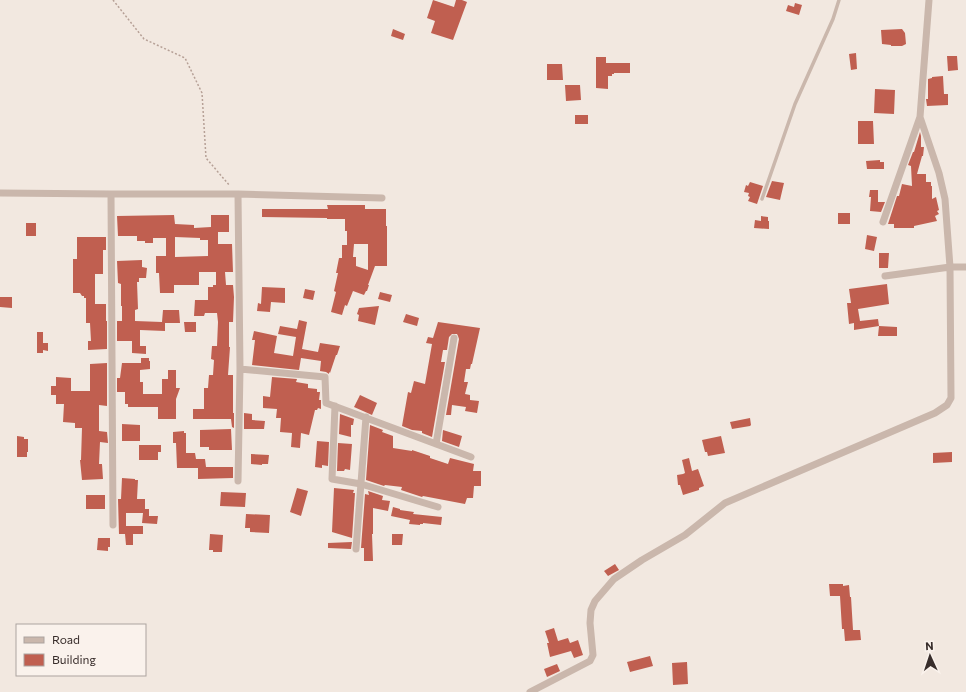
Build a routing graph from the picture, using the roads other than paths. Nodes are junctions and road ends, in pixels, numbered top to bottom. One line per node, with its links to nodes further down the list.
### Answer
1 (839, 0): 8 (lane)
2 (929, 0): 3 (street)
3 (920, 117): 9 (street); 10 (street)
4 (0, 193): 5 (street)
5 (111, 194): 6 (street); 22 (street)
6 (238, 194): 7 (street); 14 (street)
7 (382, 198)
8 (762, 199)
9 (883, 222)
10 (950, 267): 11 (street); 12 (street); 24 (street)
11 (966, 267)
12 (885, 276)
13 (454, 338): 17 (street)
14 (240, 369): 15 (street); 19 (street)
15 (335, 406): 16 (street); 20 (street)
16 (366, 417): 17 (street); 20 (street)
17 (436, 444): 18 (street)
18 (471, 457)
19 (238, 481)
20 (361, 484): 21 (street); 23 (street)
21 (438, 507)
22 (113, 525)
23 (356, 549)
24 (530, 692)

